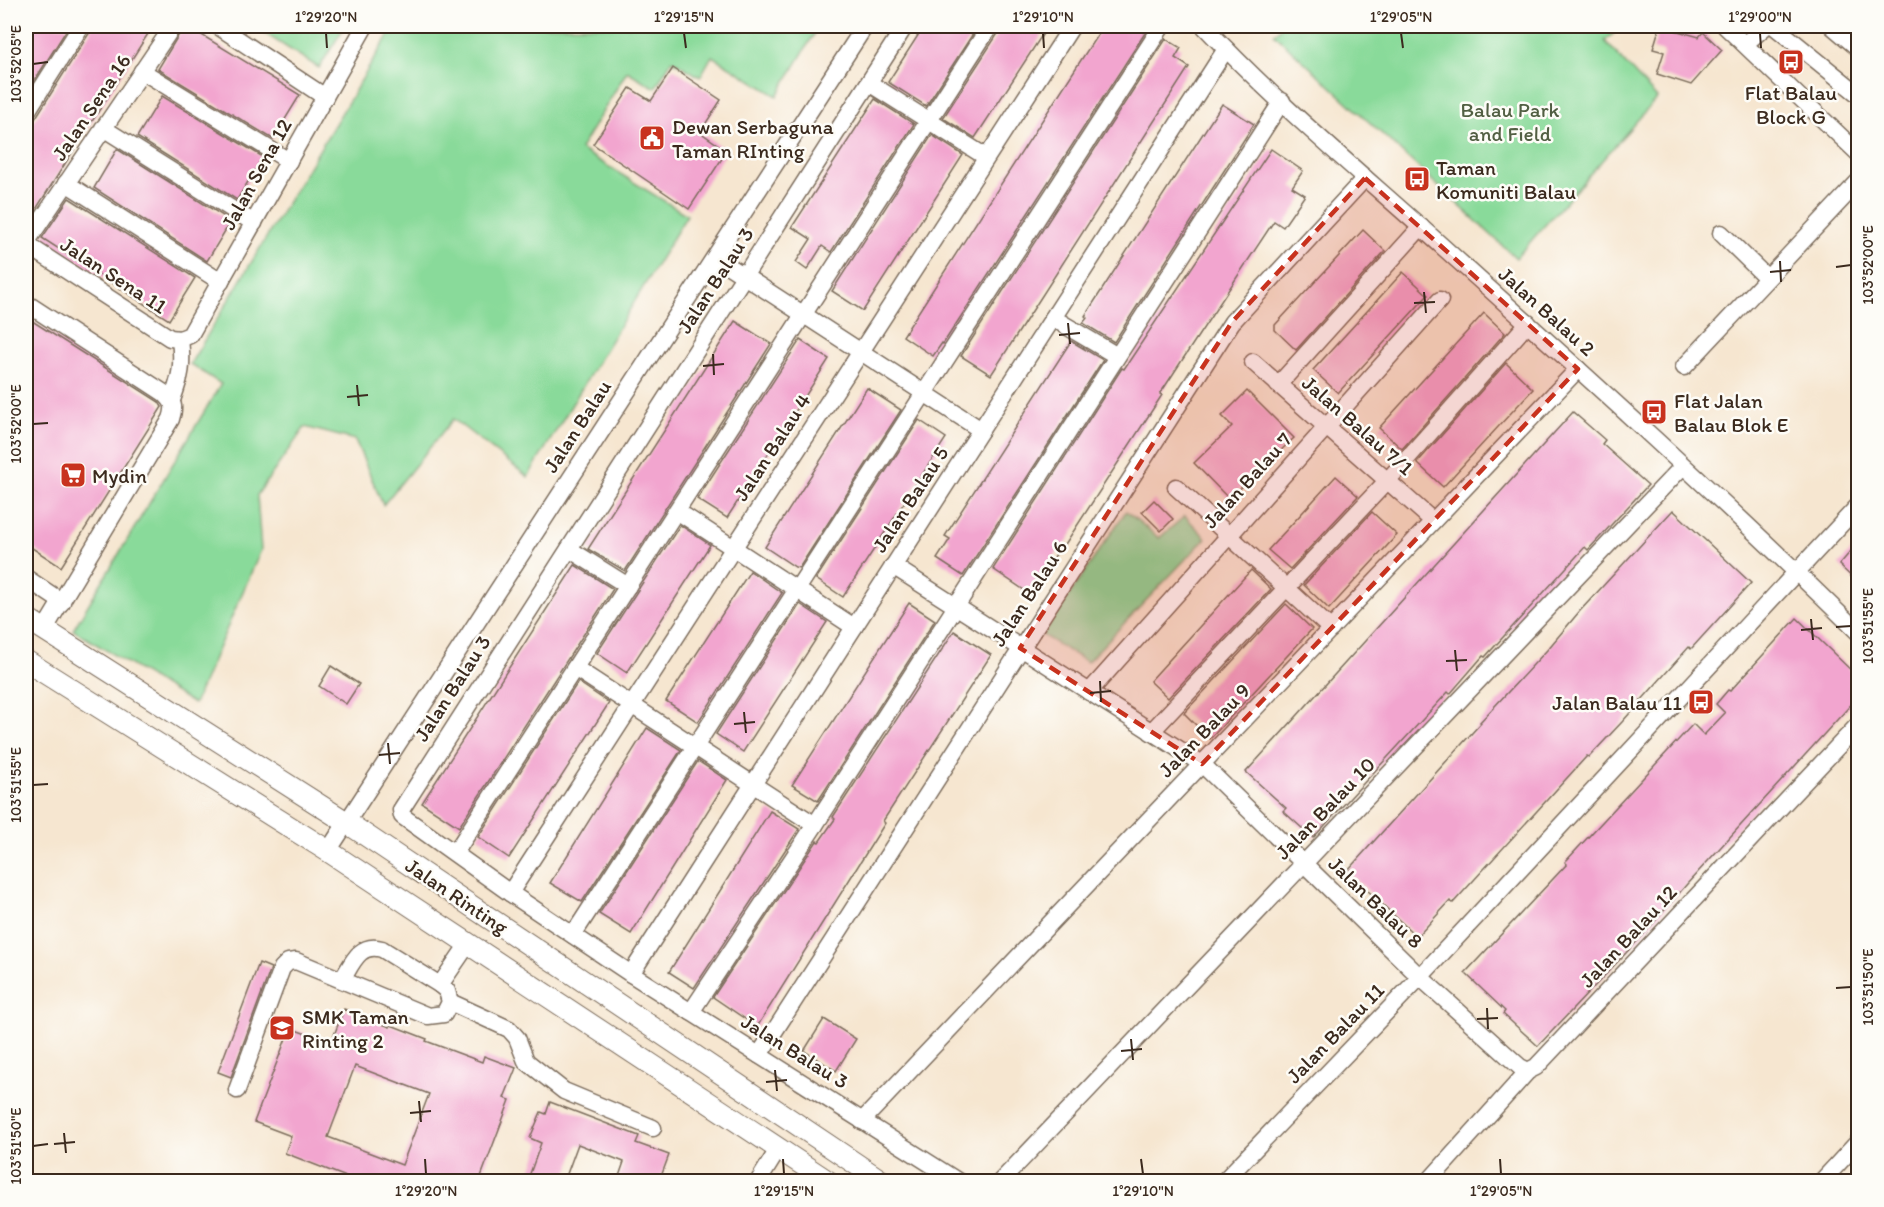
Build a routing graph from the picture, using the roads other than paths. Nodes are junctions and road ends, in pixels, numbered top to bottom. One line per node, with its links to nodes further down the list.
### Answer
1 (81, 26): 23 (street)
2 (173, 26): 18 (street, Jalan Sena 16)
3 (218, 26): 21 (street)
4 (365, 26): 21 (street, Jalan Sena 12)
5 (865, 26): 36 (street, Jalan Balau)
6 (905, 26): 19 (street, Jalan Balau 3)
7 (990, 26): 24 (street)
8 (1072, 26): 27 (street, Jalan Balau 4)
9 (1162, 26): 52 (street)
10 (1204, 26): 17 (street, Jalan Balau 2)
11 (1725, 26): 15 (street)
12 (1766, 26): 15 (street)
13 (1774, 26): 20 (street)
14 (1832, 26): 16 (street)
15 (1745, 44): 26 (street)
16 (1858, 48)
17 (1226, 49): 22 (street, Jalan Balau 2); 43 (street, Jalan Balau 5)
18 (142, 71): 25 (street, Jalan Sena 16); 28 (street)
19 (869, 83): 24 (street); 37 (street, Jalan Balau 3)
20 (1858, 94)
21 (325, 97): 28 (street, Jalan Sena 12)
22 (1282, 101): 29 (street, Jalan Balau 2); 47 (street)
23 (26, 113)
24 (929, 121): 27 (street); 42 (street)
25 (103, 128): 31 (street, Jalan Sena 16); 32 (street)
26 (1858, 153)
27 (986, 157): 46 (street, Jalan Balau 4)
28 (289, 161): 32 (street, Jalan Sena 12)
29 (1365, 178): 33 (street, Jalan Balau 2); 78 (street, Jalan Balau 6)
30 (1858, 182): 38 (street)
31 (66, 183): 35 (street, Jalan Sena 16); 39 (street)
32 (254, 223): 39 (street, Jalan Sena 12)
33 (1421, 227): 44 (street, Jalan Balau 2); 51 (street)
34 (1721, 233): 38 (street)
35 (26, 244): 45 (street, Jalan Sena 11)
36 (715, 256): 37 (street); 88 (street, Jalan Balau)
37 (744, 276): 42 (street); 64 (street, Jalan Balau 3)
38 (1767, 278): 49 (street)
39 (221, 282): 45 (street, Jalan Sena 12)
40 (1440, 300): 54 (street, Jalan Balau 7)
41 (26, 303): 53 (street)
42 (804, 314): 46 (street); 60 (street)
43 (1053, 318): 47 (street); 55 (street, Jalan Balau 5)
44 (1528, 323): 50 (street, Jalan Balau 2); 57 (street)
45 (180, 339): 53 (street)
46 (861, 352): 52 (street); 63 (street, Jalan Balau 4)
47 (1117, 356): 72 (street)
48 (1253, 362): 51 (street, Jalan Balau 7/1)
49 (1684, 367)
50 (1578, 369): 56 (street, Jalan Balau 2); 61 (street, Jalan Balau 9)
51 (1278, 385): 54 (street, Jalan Balau 7/1)
52 (924, 393): 55 (street); 70 (street)
53 (172, 400): 71 (street)
54 (1326, 427): 57 (street, Jalan Balau 7/1); 62 (street, Jalan Balau 7)
55 (981, 430): 65 (street, Jalan Balau 5)
56 (1683, 466): 66 (street, Jalan Balau 2); 92 (street, Jalan Balau 10)
57 (1387, 481): 61 (street, Jalan Balau 7/1); 69 (street)
58 (1176, 486): 62 (street)
59 (1858, 506): 66 (street, Jalan Balau 11)
60 (677, 511): 63 (street); 68 (street)
61 (1433, 521): 75 (street, Jalan Balau 9)
62 (1229, 534): 69 (street); 81 (street, Jalan Balau 7)
63 (733, 548): 70 (street); 82 (street, Jalan Balau 4)
64 (569, 549): 68 (street); 91 (street, Jalan Balau 3)
65 (893, 566): 72 (street, Jalan Balau 8); 74 (street, Jalan Balau 5)
66 (1797, 571): 77 (street, Jalan Balau 2); 97 (street, Jalan Balau 11)
67 (26, 578): 71 (street)
68 (628, 586): 80 (street)
69 (1286, 587): 75 (street); 84 (street)
70 (797, 590): 74 (street); 85 (street)
71 (62, 602): 76 (street)
72 (955, 606): 78 (street, Jalan Balau 8); 89 (street)
73 (26, 618): 76 (main road, Jalan Rinting)
74 (854, 627): 87 (street, Jalan Balau 5)
75 (1331, 629): 86 (street, Jalan Balau 9)
76 (44, 630): 88 (main road, Jalan Rinting)
77 (1858, 632)
78 (1020, 648): 81 (street, Jalan Balau 8); 102 (street, Jalan Balau 6)
79 (26, 661): 90 (main road, Jalan Rinting)
80 (575, 668): 82 (street); 91 (street)
81 (1089, 692): 84 (street, Jalan Balau 8)
82 (632, 705): 85 (street); 93 (street, Jalan Balau 4)
83 (1858, 725): 103 (street, Jalan Balau 12)
84 (1152, 732): 86 (street, Jalan Balau 8)
85 (695, 747): 87 (street); 94 (street)
86 (1202, 764): 92 (street, Jalan Balau 8); 105 (street, Jalan Balau 9)
87 (753, 784): 89 (street); 96 (street, Jalan Balau 5)
88 (346, 822): 90 (street, Jalan Balau); 111 (main road, Jalan Rinting)
89 (815, 825): 101 (street)
90 (328, 851): 95 (main road, Jalan Rinting)
91 (455, 854): 93 (street, Jalan Balau 3)
92 (1304, 863): 97 (street, Jalan Balau 8); 113 (street, Jalan Balau 10)
93 (510, 893): 94 (street, Jalan Balau 3)
94 (573, 935): 96 (street, Jalan Balau 3)
95 (468, 944): 99 (street); 108 (main road, Jalan Rinting)
96 (631, 974): 101 (street, Jalan Balau 3)
97 (1420, 977): 103 (street); 114 (street, Jalan Balau 11)
98 (342, 980): 99 (street); 100 (street); 104 (street)
99 (440, 985): 100 (street)
100 (450, 1002): 106 (street)
101 (691, 1012): 102 (street, Jalan Balau 3)
102 (759, 1055): 105 (street, Jalan Balau 3)
103 (1528, 1071): 115 (street, Jalan Balau 12)
104 (237, 1090)
105 (862, 1121): 112 (street, Jalan Balau 3)
106 (653, 1128)
107 (1858, 1142): 116 (street)
108 (779, 1148): 109 (street); 110 (main road, Jalan Rinting)
109 (758, 1182)
110 (829, 1182)
111 (884, 1182)
112 (959, 1182)
113 (1000, 1182)
114 (1223, 1182)
115 (1428, 1182)
116 (1821, 1182)

